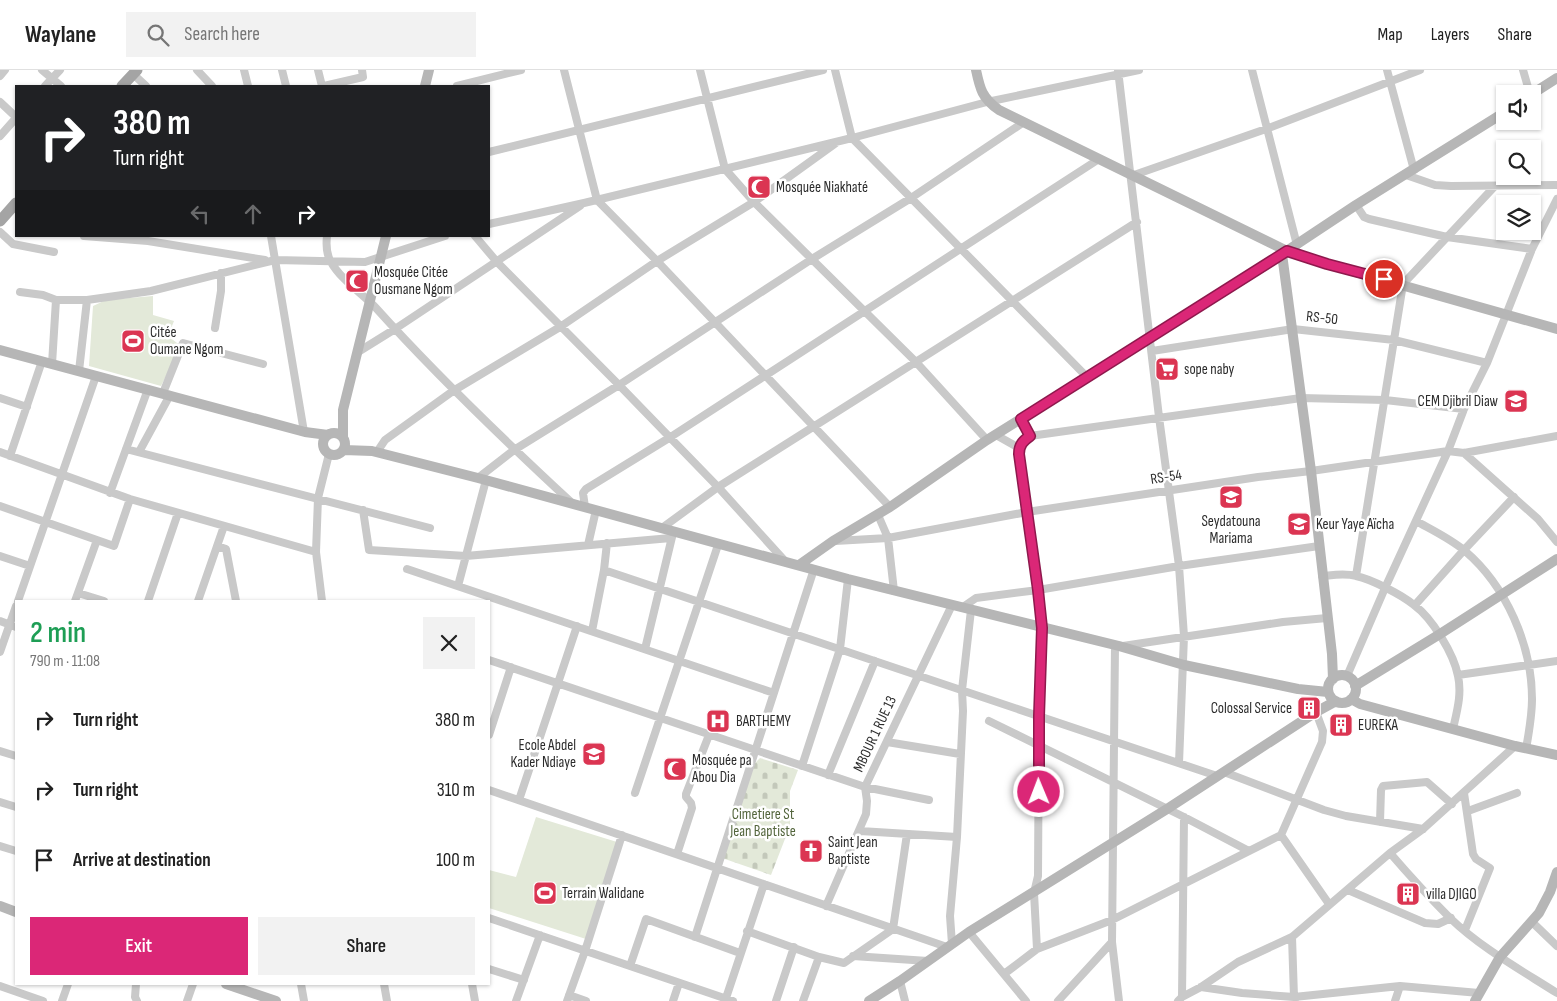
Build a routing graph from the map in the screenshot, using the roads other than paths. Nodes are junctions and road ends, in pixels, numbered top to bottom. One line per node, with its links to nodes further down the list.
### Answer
1 (5, 70): 23 (street)
2 (42, 70): 25 (street)
3 (60, 70): 25 (street)
4 (197, 70): 31 (street)
5 (244, 70): 32 (street)
6 (282, 70): 33 (street)
7 (318, 70): 34 (street)
8 (362, 70): 35 (street)
9 (429, 70): 36 (street)
10 (521, 70): 37 (street)
11 (564, 70): 48 (street)
12 (700, 70): 40 (street)
13 (823, 70): 40 (street)
14 (834, 70): 50 (street)
15 (976, 70): 42 (street)
16 (1139, 70): 22 (street)
17 (1252, 70): 47 (street)
18 (1387, 70): 26 (street)
19 (1420, 70): 26 (street)
20 (1523, 70): 38 (street)
21 (135, 72): 29 (main road); 30 (street)
22 (1118, 72): 42 (street); 56 (street)
23 (0, 76)
24 (1557, 78): 39 (street)
25 (52, 79): 27 (street); 28 (street)
26 (1390, 81): 47 (street); 55 (street)
27 (46, 85)
28 (60, 85)
29 (123, 85)
30 (145, 85)
31 (211, 85)
32 (248, 85)
33 (286, 85)
34 (323, 85)
35 (327, 85)
36 (425, 85)
37 (461, 85)
38 (1528, 85)
39 (1541, 88)
40 (707, 98): 48 (street); 54 (street)
41 (0, 102): 43 (street)
42 (987, 102): 46 (street); 50 (street)
43 (15, 116)
44 (15, 118): 49 (street)
45 (1496, 118): 55 (street)
46 (1024, 122): 53 (street); 59 (street)
47 (1266, 128): 56 (street); 77 (street)
48 (578, 129): 52 (street); 61 (street)
49 (0, 136)
50 (852, 138): 51 (street); 59 (street)
51 (839, 140): 54 (street); 62 (street)
52 (490, 152)
53 (1100, 159): 56 (street); 78 (street)
54 (725, 169): 61 (street); 62 (street)
55 (1410, 173): 58 (street); 65 (street)
56 (1132, 174): 67 (street); 81 (street)
57 (1557, 185): 58 (street)
58 (1495, 186): 76 (street)
59 (911, 198): 78 (street); 83 (street)
60 (1557, 199): 79 (street)
61 (597, 200): 64 (street); 86 (street)
62 (754, 202): 83 (street); 86 (street)
63 (15, 204): 66 (main road)
64 (584, 204): 68 (street); 87 (street)
65 (1356, 205): 76 (street); 77 (street)
66 (0, 221)
67 (1136, 222): 93 (street); 103 (street)
68 (490, 224)
69 (0, 232): 80 (street)
70 (97, 237): 84 (street)
71 (271, 237): 84 (street)
72 (327, 237): 85 (street)
73 (386, 237): 82 (street)
74 (442, 237): 82 (street)
75 (475, 237): 87 (street)
76 (1447, 237): 79 (street); 89 (street)
77 (1297, 245): 81 (street)
78 (960, 248): 93 (street); 95 (street)
79 (1532, 250): 96 (street)
80 (54, 252)
81 (1285, 252): 89 (street); 101 (street); 103 (street)
82 (382, 256): 85 (street); 94 (street)
83 (812, 259): 95 (street); 97 (street)
84 (272, 260): 85 (street); 88 (street); 129 (street)
85 (329, 260): 94 (street)
86 (658, 261): 97 (street); 98 (street)
87 (496, 262): 98 (street); 100 (street)
88 (221, 273): 92 (street); 99 (street)
89 (1403, 284): 96 (street); 104 (street)
90 (20, 292): 91 (street)
91 (56, 300): 92 (street); 109 (street)
92 (87, 300): 112 (street)
93 (1012, 301): 108 (street); 115 (street)
94 (370, 302): 100 (street); 107 (street)
95 (864, 311): 108 (street); 113 (street)
96 (1507, 314): 102 (street); 110 (street)
97 (714, 322): 113 (street); 116 (street)
98 (560, 327): 116 (street); 118 (street)
99 (215, 328)
100 (395, 329): 107 (street); 118 (street)
101 (1293, 329): 104 (street, RS-50); 106 (street, RS-50); 121 (street)
102 (1557, 329)
103 (1150, 336): 106 (street); 115 (street)
104 (1394, 340): 110 (street, RS-50); 122 (street)
105 (0, 350): 109 (street)
106 (1152, 350): 126 (street)
107 (358, 352): 125 (street)
108 (915, 361): 128 (street); 134 (street)
109 (47, 363): 112 (street); 123 (street)
110 (1487, 363): 124 (street)
111 (263, 364): 119 (street)
112 (79, 371): 114 (street)
113 (765, 375): 128 (street); 133 (street)
114 (96, 376): 117 (street); 148 (street)
115 (1087, 377): 127 (street)
116 (619, 385): 133 (street); 138 (street)
117 (148, 389): 119 (street); 137 (street)
118 (453, 390): 138 (street); 139 (street)
119 (166, 394): 129 (street); 142 (street)
120 (0, 398): 123 (street)
121 (1301, 398): 122 (street); 126 (street); 147 (street)
122 (1384, 400): 124 (street); 146 (street)
123 (27, 407): 145 (street)
124 (1464, 409): 140 (street)
125 (342, 410): 132 (street); 135 (street)
126 (1159, 418): 130 (street); 151 (street)
127 (1021, 419): 130 (street); 134 (street)
128 (814, 426): 150 (street); 159 (street)
129 (305, 432): 132 (street)
130 (1030, 436): 136 (street)
131 (1557, 436): 143 (street, RS-54)
132 (327, 438): 135 (street); 144 (street)
133 (669, 438): 150 (street); 158 (street)
134 (992, 438): 136 (street); 159 (street)
135 (344, 442): 139 (street); 144 (street)
136 (1019, 448): 162 (street)
137 (126, 449): 142 (street); 152 (street)
138 (514, 450): 149 (street); 156 (street)
139 (375, 451): 149 (street)
140 (1448, 451): 143 (street, RS-54); 146 (street, RS-54); 165 (street)
141 (0, 452): 145 (street)
142 (139, 452): 154 (street)
143 (1464, 453): 153 (street)
144 (329, 454): 154 (street)
145 (10, 456): 148 (street)
146 (1374, 461): 147 (street, RS-54); 193 (street)
147 (1311, 471): 151 (street, RS-54); 179 (street)
148 (62, 475): 152 (street); 166 (street)
149 (482, 479): 156 (street); 183 (street)
150 (718, 488): 169 (street); 185 (street)
151 (1169, 490): 162 (street, RS-54); 188 (street)
152 (110, 493): 155 (street)
153 (1514, 497): 174 (street); 180 (street)
154 (318, 498): 160 (street); 181 (street)
155 (130, 499): 163 (street); 172 (street)
156 (573, 504): 158 (street)
157 (0, 506): 166 (street)
158 (585, 507): 161 (street)
159 (890, 507): 164 (street)
160 (363, 510): 168 (street); 183 (street)
161 (596, 510): 169 (street); 176 (street)
162 (1027, 512): 171 (street, RS-54); 199 (street)
163 (178, 513): 167 (street); 206 (street)
164 (878, 515): 171 (street); 173 (street)
165 (1416, 521): 180 (street); 197 (street)
166 (46, 522): 172 (street); 186 (street)
167 (224, 526): 178 (street); 181 (street)
168 (430, 528)
169 (662, 528): 170 (street)
170 (672, 534): 175 (street); 177 (street); 196 (street)
171 (888, 538): 173 (street, RS-54); 198 (street)
172 (97, 540): 200 (street)
173 (833, 541): 187 (street)
174 (1557, 542)
175 (607, 543): 176 (street); 191 (street)
176 (588, 545): 183 (street)
177 (718, 545): 185 (street); 211 (street)
178 (217, 546): 207 (street); 208 (street)
179 (1319, 546): 188 (street); 192 (street)
180 (1464, 550): 201 (street); 213 (street)
181 (316, 552): 209 (street)
182 (0, 556): 186 (street)
183 (466, 556): 195 (street)
184 (1557, 559): 201 (street)
185 (784, 560): 187 (street)
186 (30, 566): 203 (street)
187 (799, 566): 190 (street)
188 (1179, 566): 199 (street); 224 (street)
189 (407, 568): 195 (street)
190 (814, 569): 194 (street); 222 (street)
191 (604, 570): 196 (street); 221 (street)
192 (1322, 576): 193 (street); 216 (street)
193 (1356, 576): 197 (street)
194 (848, 579): 198 (street); 227 (street)
195 (458, 586): 202 (street)
196 (660, 588): 211 (street); 226 (street)
197 (1385, 588): 213 (street); 241 (street)
198 (894, 590): 212 (street)
199 (1038, 590): 214 (street); 220 (street)
200 (78, 593): 204 (street); 205 (street)
201 (1503, 594): 223 (street); 235 (street)
202 (479, 597)
203 (18, 600)
204 (74, 600)
205 (101, 600)
206 (148, 600)
207 (198, 600)
208 (236, 600)
209 (322, 600)
210 (490, 600): 219 (street)
211 (699, 602): 222 (street); 231 (street)
212 (952, 605): 214 (street); 237 (street, MBOUR 1 RUE 13)
213 (1415, 605): 223 (street)
214 (967, 609): 220 (street); 243 (street)
215 (15, 613): 218 (street)
216 (1327, 618): 224 (street); 229 (street)
217 (0, 621): 218 (street)
218 (13, 626): 228 (street)
219 (576, 626): 221 (street); 240 (street)
220 (1042, 628): 225 (street); 248 (street)
221 (592, 631): 226 (street)
222 (793, 633): 227 (street); 244 (street)
223 (1440, 634): 238 (street); 241 (street)
224 (1184, 636): 225 (street); 234 (street)
225 (1117, 646): 234 (street); 254 (street)
226 (645, 649): 231 (street)
227 (840, 649): 232 (street); 264 (street)
228 (0, 652)
229 (1332, 654): 239 (street); 241 (street)
230 (490, 660): 236 (street)
231 (679, 661): 244 (street); 249 (street)
232 (875, 661): 237 (street); 266 (street)
233 (1557, 661): 235 (street)
234 (1184, 665): 242 (street); 263 (street)
235 (1529, 665): 238 (street); 257 (street)
236 (511, 667): 240 (street); 246 (street)
237 (918, 675): 243 (street); 255 (street, MBOUR 1 RUE 13)
238 (1458, 675): 252 (street)
239 (1332, 680): 241 (street); 242 (street); 245 (street)
240 (558, 683): 249 (street); 274 (street)
241 (1350, 685): 245 (street); 252 (street)
242 (1298, 689): 245 (street)
243 (962, 690): 248 (street); 260 (street)
244 (774, 693): 258 (street)
245 (1331, 696): 247 (street)
246 (492, 711): 251 (street)
247 (1318, 711): 265 (street); 273 (street)
248 (1039, 716): 254 (street); 256 (street)
249 (661, 718): 253 (street); 270 (street)
250 (989, 721): 256 (street)
251 (490, 727)
252 (1452, 729): 257 (street)
253 (709, 734): 258 (street); 294 (street)
254 (1114, 741): 263 (street); 267 (street)
255 (887, 742): 260 (street); 268 (street, MBOUR 1 RUE 13)
256 (1039, 746): 267 (street); 300 (street)
257 (1520, 747): 261 (street); 271 (street)
258 (755, 750): 264 (street); 295 (street)
259 (0, 751): 262 (street)
260 (960, 754): 288 (street)
261 (1557, 755)
262 (15, 756)
263 (1179, 763): 265 (street)
264 (802, 766): 266 (street)
265 (1220, 774): 273 (street); 279 (street)
266 (828, 775): 268 (street)
267 (1114, 783): 279 (street); 289 (street)
268 (865, 788): 275 (street); 284 (street, MBOUR 1 RUE 13)
269 (490, 790): 274 (street)
270 (635, 793)
271 (1464, 793): 277 (street); 280 (street)
272 (1517, 793): 280 (street)
273 (1296, 799): 282 (street); 287 (street)
274 (519, 800): 286 (street)
275 (929, 800)
276 (0, 802): 278 (street)
277 (1452, 804): 282 (street); 283 (street)
278 (15, 807)
279 (1167, 809): 281 (street); 289 (street)
280 (1468, 811): 310 (street)
281 (1184, 817): 292 (street); 298 (street)
282 (1380, 822): 283 (street)
283 (1423, 829): 293 (street)
284 (860, 831): 285 (street); 303 (street, MBOUR 1 RUE 13)
285 (907, 834): 288 (street); 309 (street)
286 (622, 835): 294 (street); 321 (street)
287 (1281, 836): 292 (street); 301 (street)
288 (957, 837): 317 (street)
289 (1113, 843): 300 (street); 307 (street)
290 (0, 846): 291 (street)
291 (15, 851)
292 (1249, 851): 298 (street)
293 (1390, 853): 299 (street); 306 (street)
294 (677, 854): 295 (street)
295 (717, 868): 297 (street); 314 (street)
296 (1557, 872): 308 (street)
297 (764, 884): 303 (street); 311 (street)
298 (1183, 884): 307 (street); 346 (street)
299 (1348, 890): 301 (street); 306 (street)
300 (1034, 893): 312 (street); 320 (street)
301 (1329, 904): 315 (street)
302 (0, 906): 304 (street)
303 (826, 906): 309 (street)
304 (15, 912)
305 (490, 918): 313 (street)
306 (1451, 918): 310 (street)
307 (1112, 920): 316 (street); 320 (street)
308 (1532, 922): 318 (street); 325 (street)
309 (893, 929): 317 (street); 323 (street)
310 (1465, 930): 325 (street)
311 (747, 931): 319 (street); 322 (street)
312 (970, 932): 317 (street); 329 (street)
313 (540, 935): 321 (street); 330 (street)
314 (695, 937): 322 (street); 327 (street)
315 (1292, 937): 341 (street); 347 (street)
316 (1112, 942): 365 (street); 366 (street)
317 (950, 946): 326 (street)
318 (1557, 946)
319 (794, 948): 324 (street); 360 (street)
320 (1037, 948): 329 (street)
321 (585, 951): 327 (street); 345 (street)
322 (740, 953): 348 (street)
323 (853, 956): 324 (street); 326 (street)
324 (818, 957): 361 (street)
325 (1500, 957): 343 (street); 344 (street)
326 (928, 961): 331 (street)
327 (630, 966): 332 (street)
328 (490, 969): 330 (street)
329 (1004, 974): 364 (street)
330 (524, 980): 357 (street)
331 (900, 981): 362 (street); 363 (street)
332 (679, 983): 348 (street); 359 (street)
333 (68, 985): 350 (street)
334 (136, 985): 351 (street)
335 (193, 985): 352 (street)
336 (229, 985): 353 (street)
337 (302, 985): 354 (street)
338 (384, 985): 355 (street)
339 (472, 985): 356 (street)
340 (0, 986): 349 (street)
341 (1201, 986): 346 (street); 347 (street)
342 (1400, 986): 344 (street); 347 (street); 367 (street)
343 (1557, 993)
344 (1477, 997)
345 (568, 998): 358 (street)
346 (1180, 999)
347 (1294, 999)
348 (728, 1000)
349 (43, 1001)
350 (62, 1001)
351 (137, 1001)
352 (187, 1001)
353 (276, 1001)
354 (304, 1001)
355 (387, 1001)
356 (475, 1001)
357 (516, 1001)
358 (586, 1001)
359 (673, 1001)
360 (776, 1001)
361 (803, 1001)
362 (869, 1001)
363 (905, 1001)
364 (1026, 1001)
365 (1058, 1001)
366 (1119, 1001)
367 (1395, 1001)

